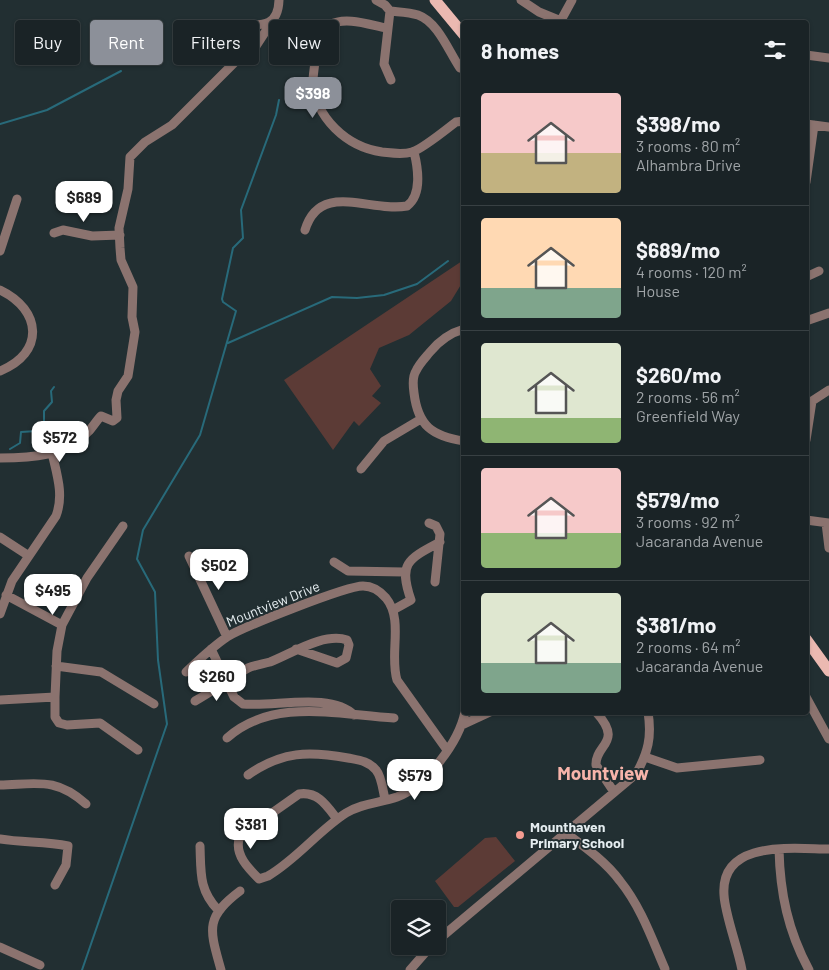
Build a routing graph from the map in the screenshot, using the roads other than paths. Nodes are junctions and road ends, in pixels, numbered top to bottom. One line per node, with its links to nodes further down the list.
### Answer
1 (279, 0): 7 (street)
2 (376, 0): 6 (street)
3 (435, 0): 12 (main road)
4 (521, 0): 8 (street)
5 (572, 0): 9 (street)
6 (390, 11): 11 (street); 15 (street)
7 (273, 20)
8 (557, 20)
9 (562, 20)
10 (269, 26): 25 (street)
11 (386, 28): 16 (street); 21 (street)
12 (461, 32)
13 (809, 55): 14 (street)
14 (829, 58)
15 (460, 68)
16 (390, 80)
17 (461, 121): 21 (street)
18 (810, 124): 19 (street); 20 (street)
19 (829, 127)
20 (809, 138)
21 (414, 152): 23 (street)
22 (17, 200): 26 (street)
23 (305, 230)
24 (54, 234): 25 (street)
25 (120, 235): 38 (street)
26 (0, 251)
27 (819, 271): 28 (street)
28 (809, 276)
29 (0, 290): 33 (street)
30 (829, 313): 31 (street)
31 (809, 320)
32 (461, 330): 35 (street)
33 (0, 371)
34 (829, 390): 36 (street)
35 (421, 419): 37 (street); 40 (street)
36 (809, 420)
37 (461, 440)
38 (52, 453): 39 (street); 48 (street)
39 (0, 458)
40 (361, 468)
41 (809, 520): 43 (street)
42 (429, 522): 46 (street)
43 (827, 523): 47 (street)
44 (123, 526): 56 (street)
45 (0, 537): 48 (street)
46 (440, 542): 51 (street); 52 (street)
47 (829, 548)
48 (29, 556): 53 (street)
49 (189, 556): 57 (street)
50 (334, 562): 51 (street)
51 (404, 572): 54 (street)
52 (435, 582)
53 (3, 598): 55 (street); 56 (street)
54 (393, 610): 57 (street, Mountview Drive); 77 (street)
55 (0, 614)
56 (62, 626): 61 (street)
57 (227, 637): 59 (street, Mountview Drive)
58 (809, 643): 62 (main road)
59 (211, 649): 63 (street, Mountview Drive); 64 (street)
60 (296, 649): 60 (street); 64 (street)
61 (56, 666): 65 (street); 69 (street)
62 (829, 671)
63 (186, 672)
64 (227, 683): 67 (street); 74 (street)
65 (56, 697): 66 (street); 81 (street)
66 (0, 700)
67 (195, 701)
68 (809, 702): 80 (street)
69 (154, 704)
70 (464, 715): 76 (street)
71 (484, 715): 76 (street)
72 (598, 715): 88 (street)
73 (648, 715): 83 (street)
74 (354, 716): 75 (street); 79 (street)
75 (394, 718)
76 (462, 725): 78 (street)
77 (436, 736): 78 (street); 82 (street); 84 (street)
78 (457, 736): 82 (street)
79 (227, 738)
80 (829, 739)
81 (138, 750)
82 (447, 750): 84 (street)
83 (646, 757): 85 (street); 88 (street)
84 (439, 760): 89 (street)
85 (760, 760)
86 (248, 775): 89 (street)
87 (0, 785): 90 (street)
88 (614, 792): 92 (street)
89 (385, 800): 91 (street)
90 (86, 804)
91 (337, 819): 91 (street)
92 (566, 833): 100 (street); 106 (street)
93 (0, 839): 97 (street)
94 (200, 846): 99 (street)
95 (779, 849): 96 (street); 107 (street); 108 (street)
96 (829, 849)
97 (55, 885)
98 (240, 891): 99 (street)
99 (218, 910): 104 (street)
100 (446, 933)
101 (0, 947): 103 (street)
102 (423, 955): 105 (street)
103 (40, 965)
104 (221, 970)
105 (410, 970)
106 (665, 970)
107 (742, 970)
108 (809, 970)

